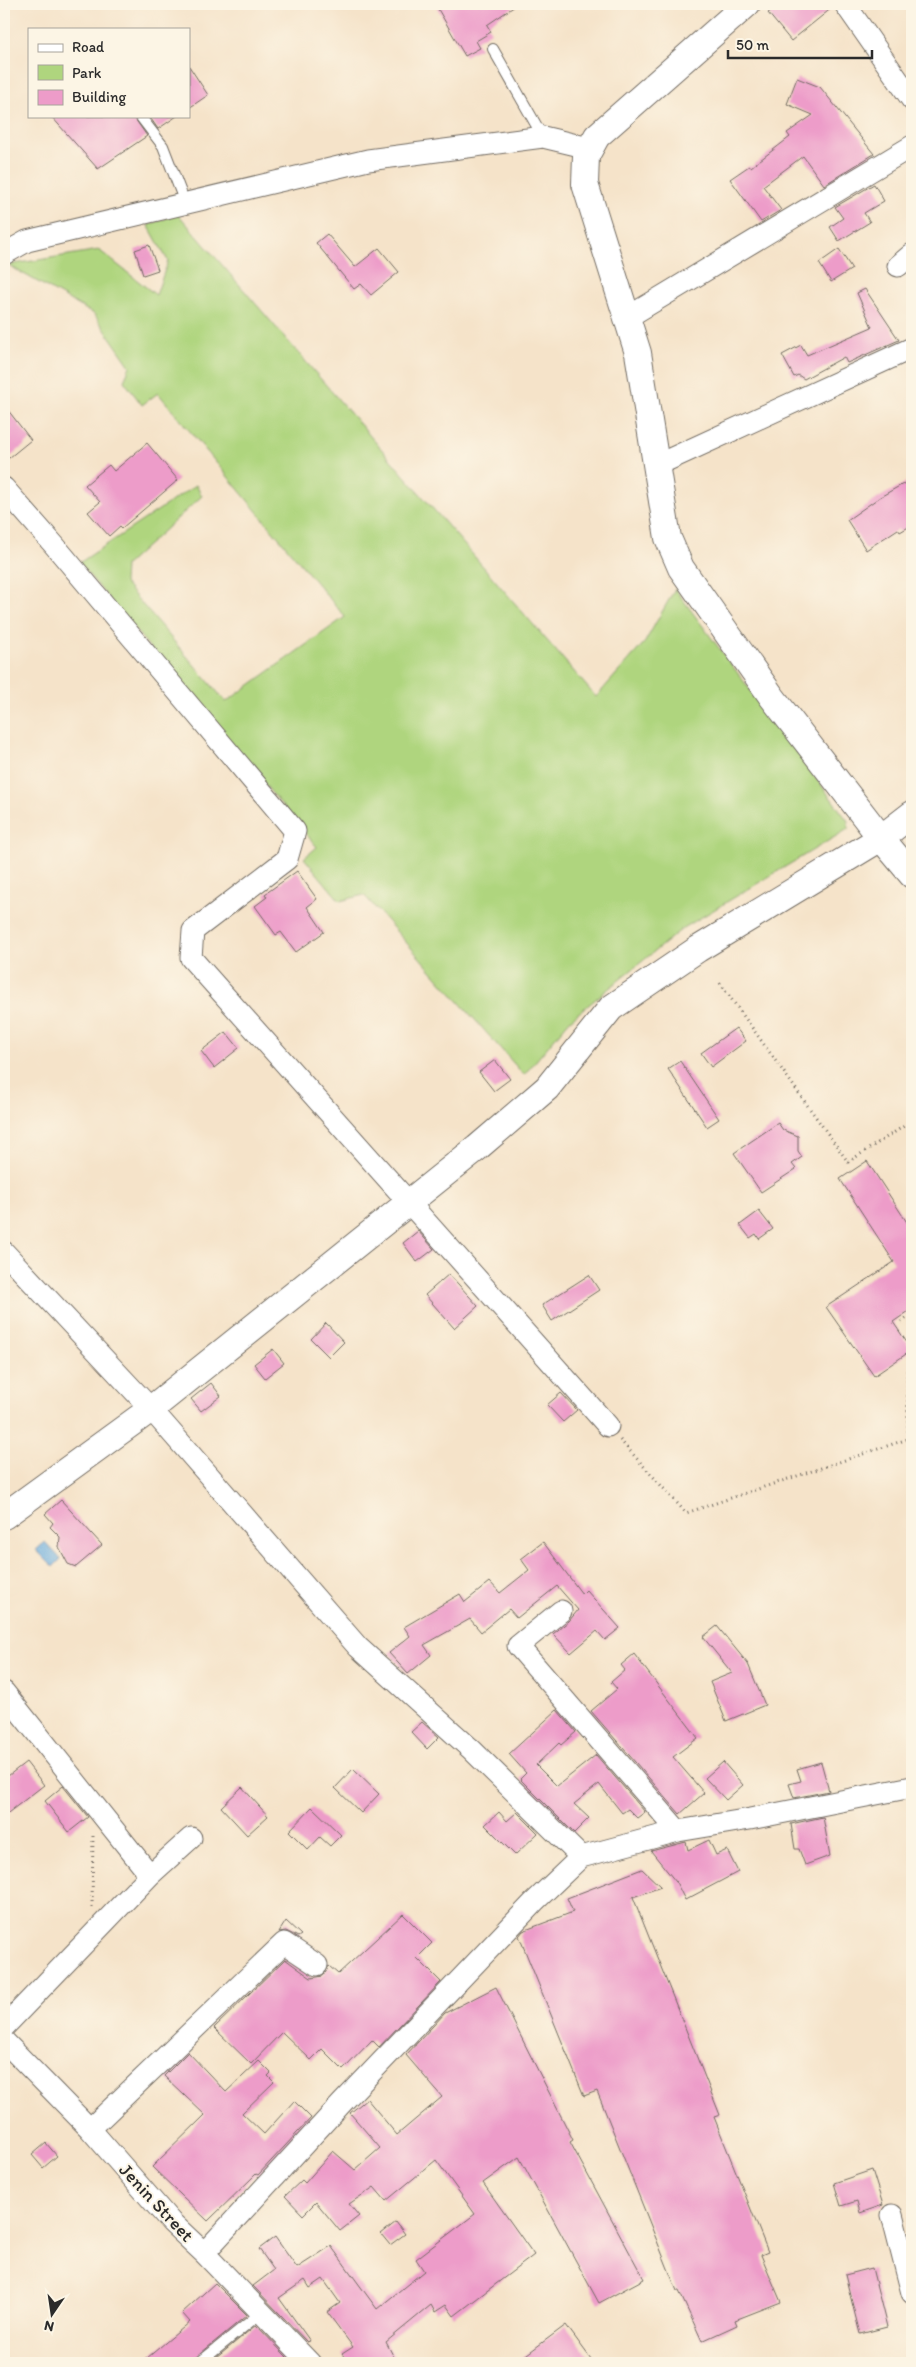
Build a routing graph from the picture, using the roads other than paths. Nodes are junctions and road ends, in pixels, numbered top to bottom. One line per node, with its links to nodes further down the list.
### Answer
1 (747, 4): 8 (street)
2 (845, 4): 4 (street)
3 (493, 49): 6 (lane)
4 (912, 100)
5 (142, 118): 9 (lane)
6 (543, 136): 8 (street); 9 (street)
7 (912, 146): 11 (street)
8 (590, 148): 11 (street)
9 (185, 203): 10 (street)
10 (4, 254)
11 (628, 317): 13 (street)
12 (912, 348): 13 (street)
13 (657, 465): 16 (street)
14 (4, 488): 18 (street)
15 (912, 814): 16 (street)
16 (881, 838): 17 (street); 18 (street)
17 (912, 875)
18 (411, 1203): 20 (street); 21 (street)
19 (4, 1252): 20 (street)
20 (151, 1409): 22 (street); 28 (street)
21 (608, 1426)
22 (4, 1516)
23 (561, 1611): 26 (street)
24 (4, 1692): 29 (street)
25 (912, 1787): 26 (street)
26 (678, 1831): 28 (street)
27 (191, 1838): 29 (street)
28 (581, 1858): 35 (street)
29 (150, 1875): 31 (street)
30 (317, 1964): 33 (street)
31 (4, 2027)
32 (4, 2041): 33 (street, Jenin Street)
33 (90, 2129): 35 (street, Jenin Street)
34 (892, 2215): 36 (street)
35 (204, 2253): 37 (street, Jenin Street)
36 (912, 2293)
37 (262, 2312): 38 (lane); 39 (street, Jenin Street)
38 (199, 2363)
39 (310, 2363)

